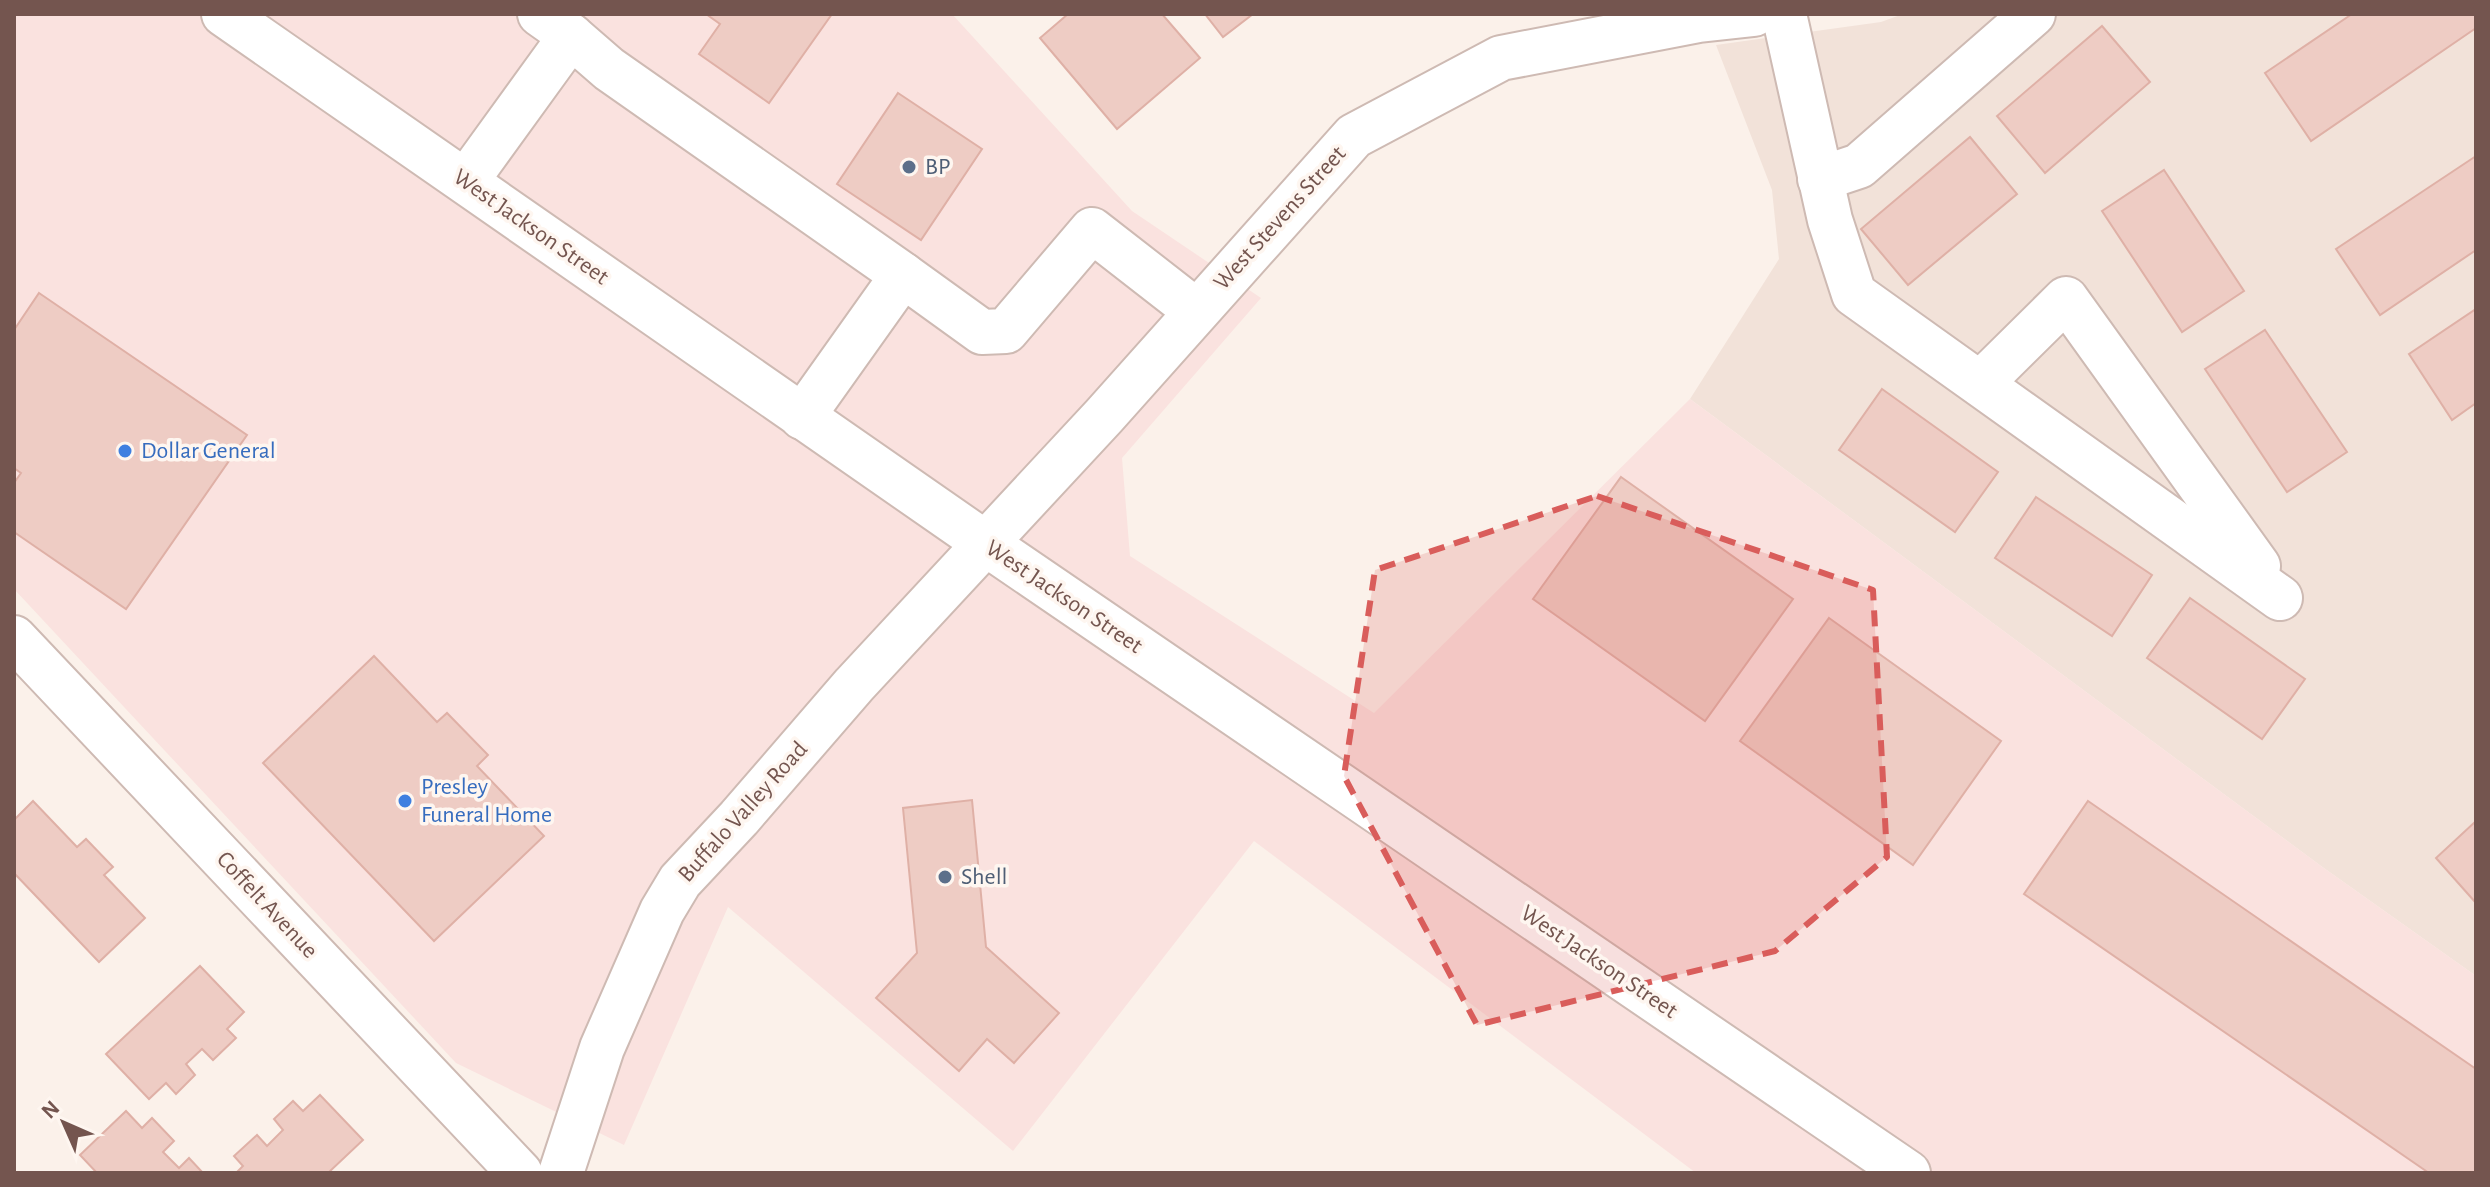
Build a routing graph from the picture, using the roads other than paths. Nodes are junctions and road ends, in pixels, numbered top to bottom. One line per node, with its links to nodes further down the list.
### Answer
1 (224, 14): 8 (street, West Jackson Street)
2 (1754, 14): 5 (street, West Stevens Street)
3 (1784, 14): 7 (street)
4 (2033, 14): 7 (street)
5 (1699, 17): 10 (street, West Stevens Street)
6 (556, 25): 8 (street); 9 (street)
7 (1820, 179): 11 (street)
8 (466, 181): 12 (street, West Jackson Street)
9 (903, 275): 10 (street); 12 (street)
10 (1196, 311): 13 (street, West Stevens Street)
11 (1981, 383): 11 (street)
12 (802, 417): 13 (street, West Jackson Street)
13 (985, 543): 16 (street, Buffalo Valley Road); 17 (street, West Jackson Street)
14 (14, 638): 15 (street, Coffelt Avenue)
15 (520, 1173)
16 (561, 1173)
17 (1908, 1173)

